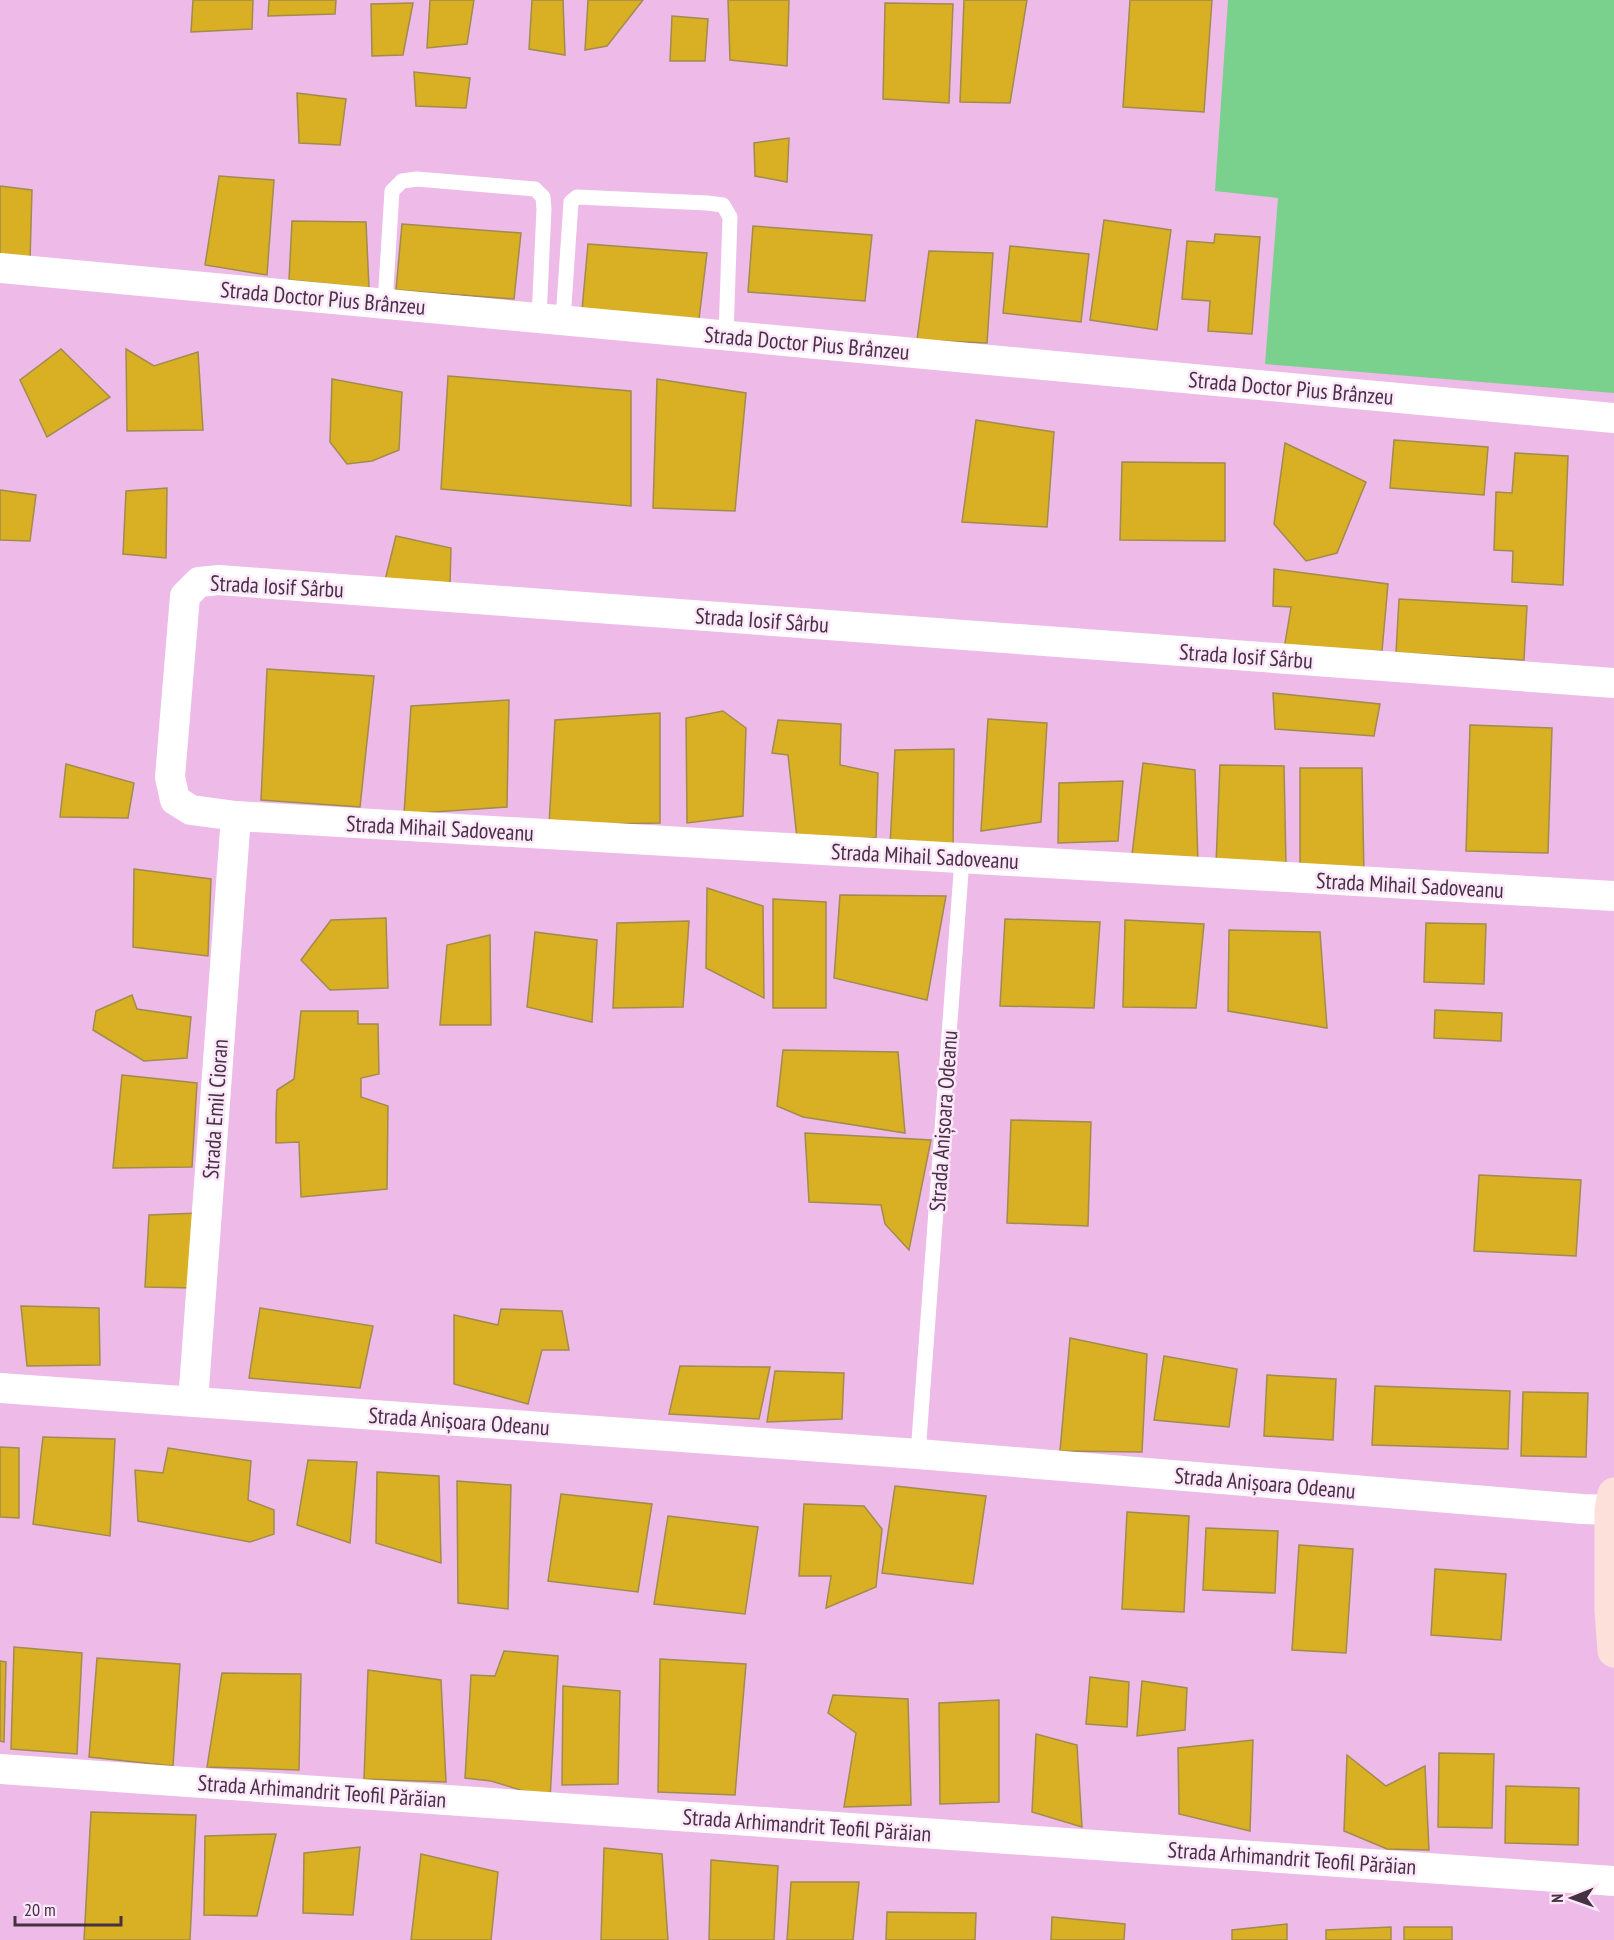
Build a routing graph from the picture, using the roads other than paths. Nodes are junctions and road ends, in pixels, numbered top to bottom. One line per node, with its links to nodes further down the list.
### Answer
1 (0, 268): 2 (street, Strada Doctor Pius Brânzeu)
2 (385, 303): 3 (street, Strada Doctor Pius Brânzeu); 3 (lane)
3 (551, 319): 4 (street, Strada Doctor Pius Brânzeu); 4 (lane)
4 (726, 335): 5 (street, Strada Doctor Pius Brânzeu)
5 (1614, 418)
6 (1614, 683): 7 (street, Strada Iosif Sârbu)
7 (236, 816): 8 (street, Strada Mihail Sadoveanu); 11 (street, Strada Emil Cioran)
8 (962, 859): 9 (street, Strada Mihail Sadoveanu); 12 (lane, Strada Anișoara Odeanu)
9 (1614, 896)
10 (0, 1388): 11 (street, Strada Anișoara Odeanu)
11 (194, 1402): 12 (street, Strada Anișoara Odeanu)
12 (918, 1454): 13 (street, Strada Anișoara Odeanu)
13 (1612, 1502): 14 (street)
14 (1614, 1651)
15 (0, 1769): 16 (street, Strada Arhimandrit Teofil Părăian)
16 (1614, 1881)

